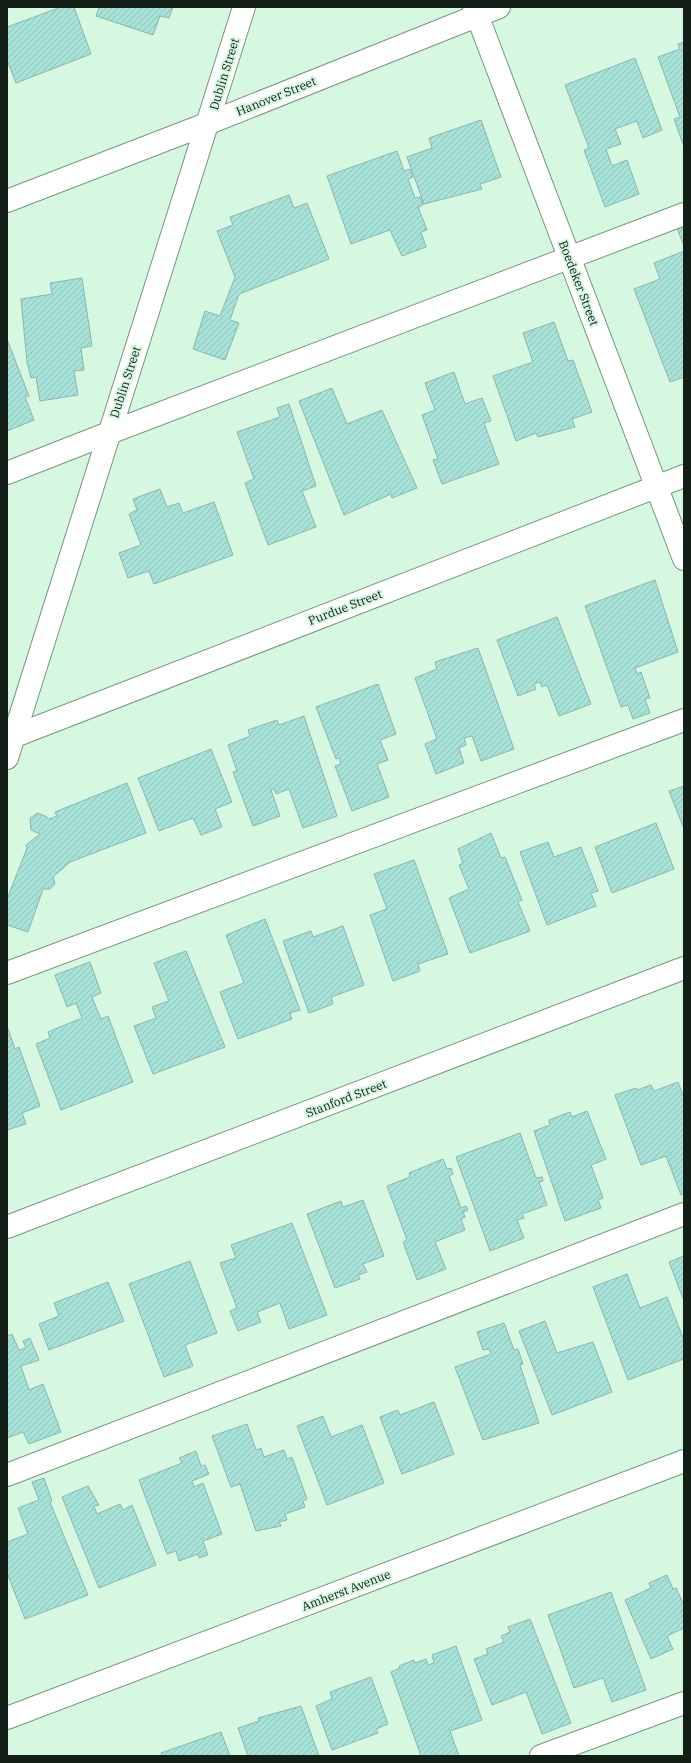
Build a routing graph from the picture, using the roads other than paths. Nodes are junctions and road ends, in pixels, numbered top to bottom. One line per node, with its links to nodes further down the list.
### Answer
1 (244, 7): 4 (street, Dublin Street)
2 (499, 7): 3 (street, Hanover Street)
3 (475, 11): 4 (street, Hanover Street); 7 (street, Boedeker Street)
4 (209, 123): 5 (street, Hanover Street); 8 (street, Dublin Street)
5 (7, 201)
6 (684, 214): 7 (street)
7 (570, 258): 8 (street); 11 (street, Boedeker Street)
8 (108, 433): 9 (street); 14 (street, Dublin Street)
9 (7, 473)
10 (684, 476): 11 (street, Purdue Street)
11 (656, 487): 12 (street, Boedeker Street); 14 (street, Purdue Street)
12 (684, 559)
13 (684, 720): 17 (street)
14 (11, 737): 15 (street, Dublin Street)
15 (7, 758)
16 (684, 968): 19 (street, Stanford Street)
17 (7, 973)
18 (684, 1214): 21 (street)
19 (7, 1227)
20 (684, 1461): 23 (street, Amherst Avenue)
21 (7, 1475)
22 (684, 1703): 24 (street)
23 (7, 1718)
24 (541, 1756)

